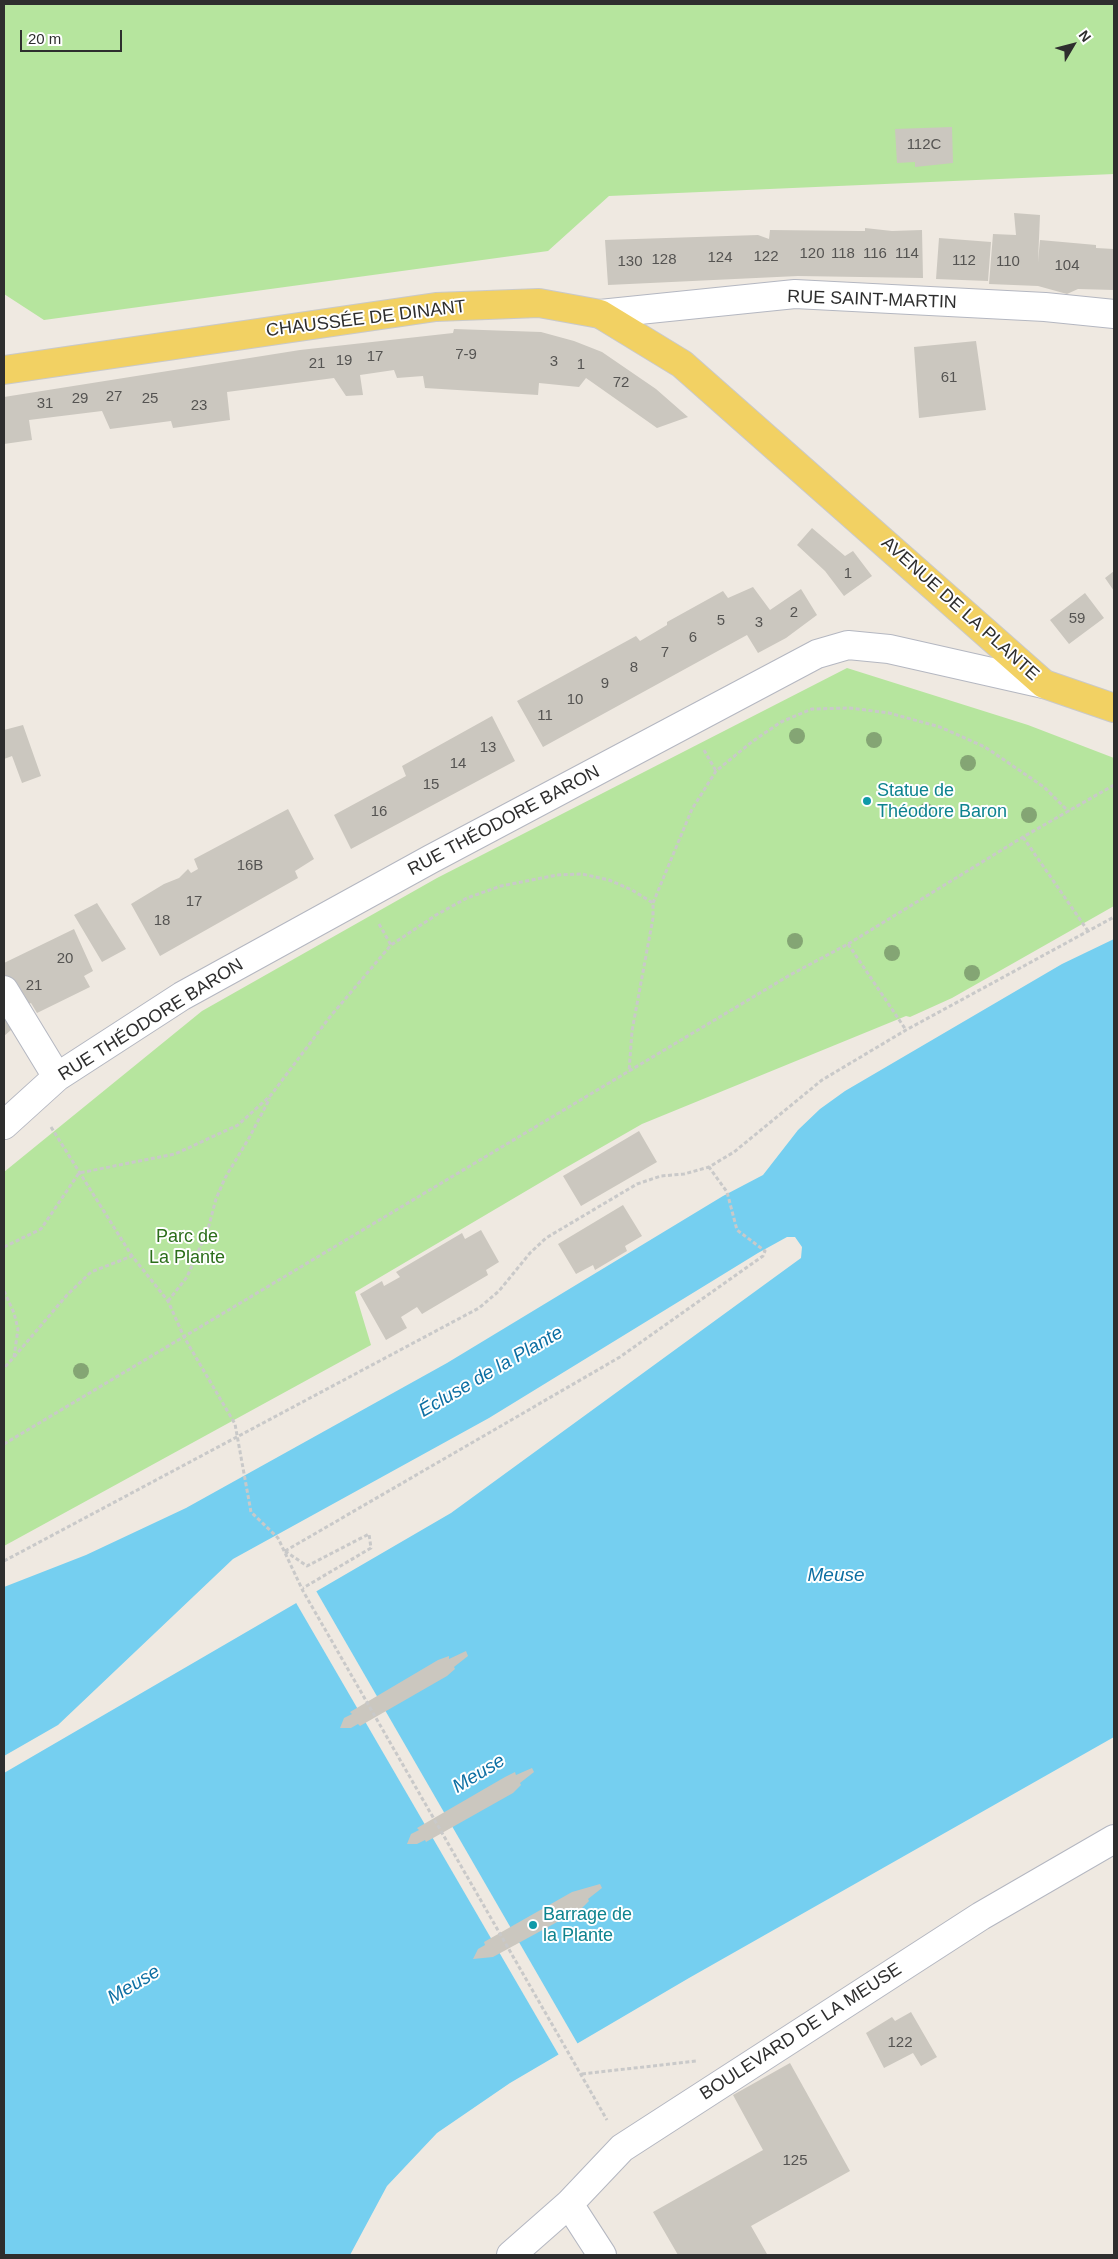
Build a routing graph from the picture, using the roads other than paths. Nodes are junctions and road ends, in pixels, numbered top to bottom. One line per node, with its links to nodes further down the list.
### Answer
1 (600, 314): 2 (street, RUE SAINT-MARTIN); 3 (main road, CHAUSSÉE DE DINANT); 4 (main road, CHAUSSÉE DE DINANT)
2 (1114, 314)
3 (4, 370)
4 (820, 486): 5 (main road, AVENUE DE LA PLANTE)
5 (1044, 684): 6 (main road, AVENUE DE LA PLANTE); 8 (street, RUE THÉODORE BARON)
6 (1114, 708)
7 (4, 990): 8 (street)
8 (57, 1077): 9 (street, RUE THÉODORE BARON)
9 (4, 1124)
10 (1114, 1839): 11 (street, BOULEVARD DE LA MEUSE)
11 (569, 2204): 12 (street, BOULEVARD DE LA MEUSE); 13 (street)
12 (511, 2255)
13 (602, 2255)

